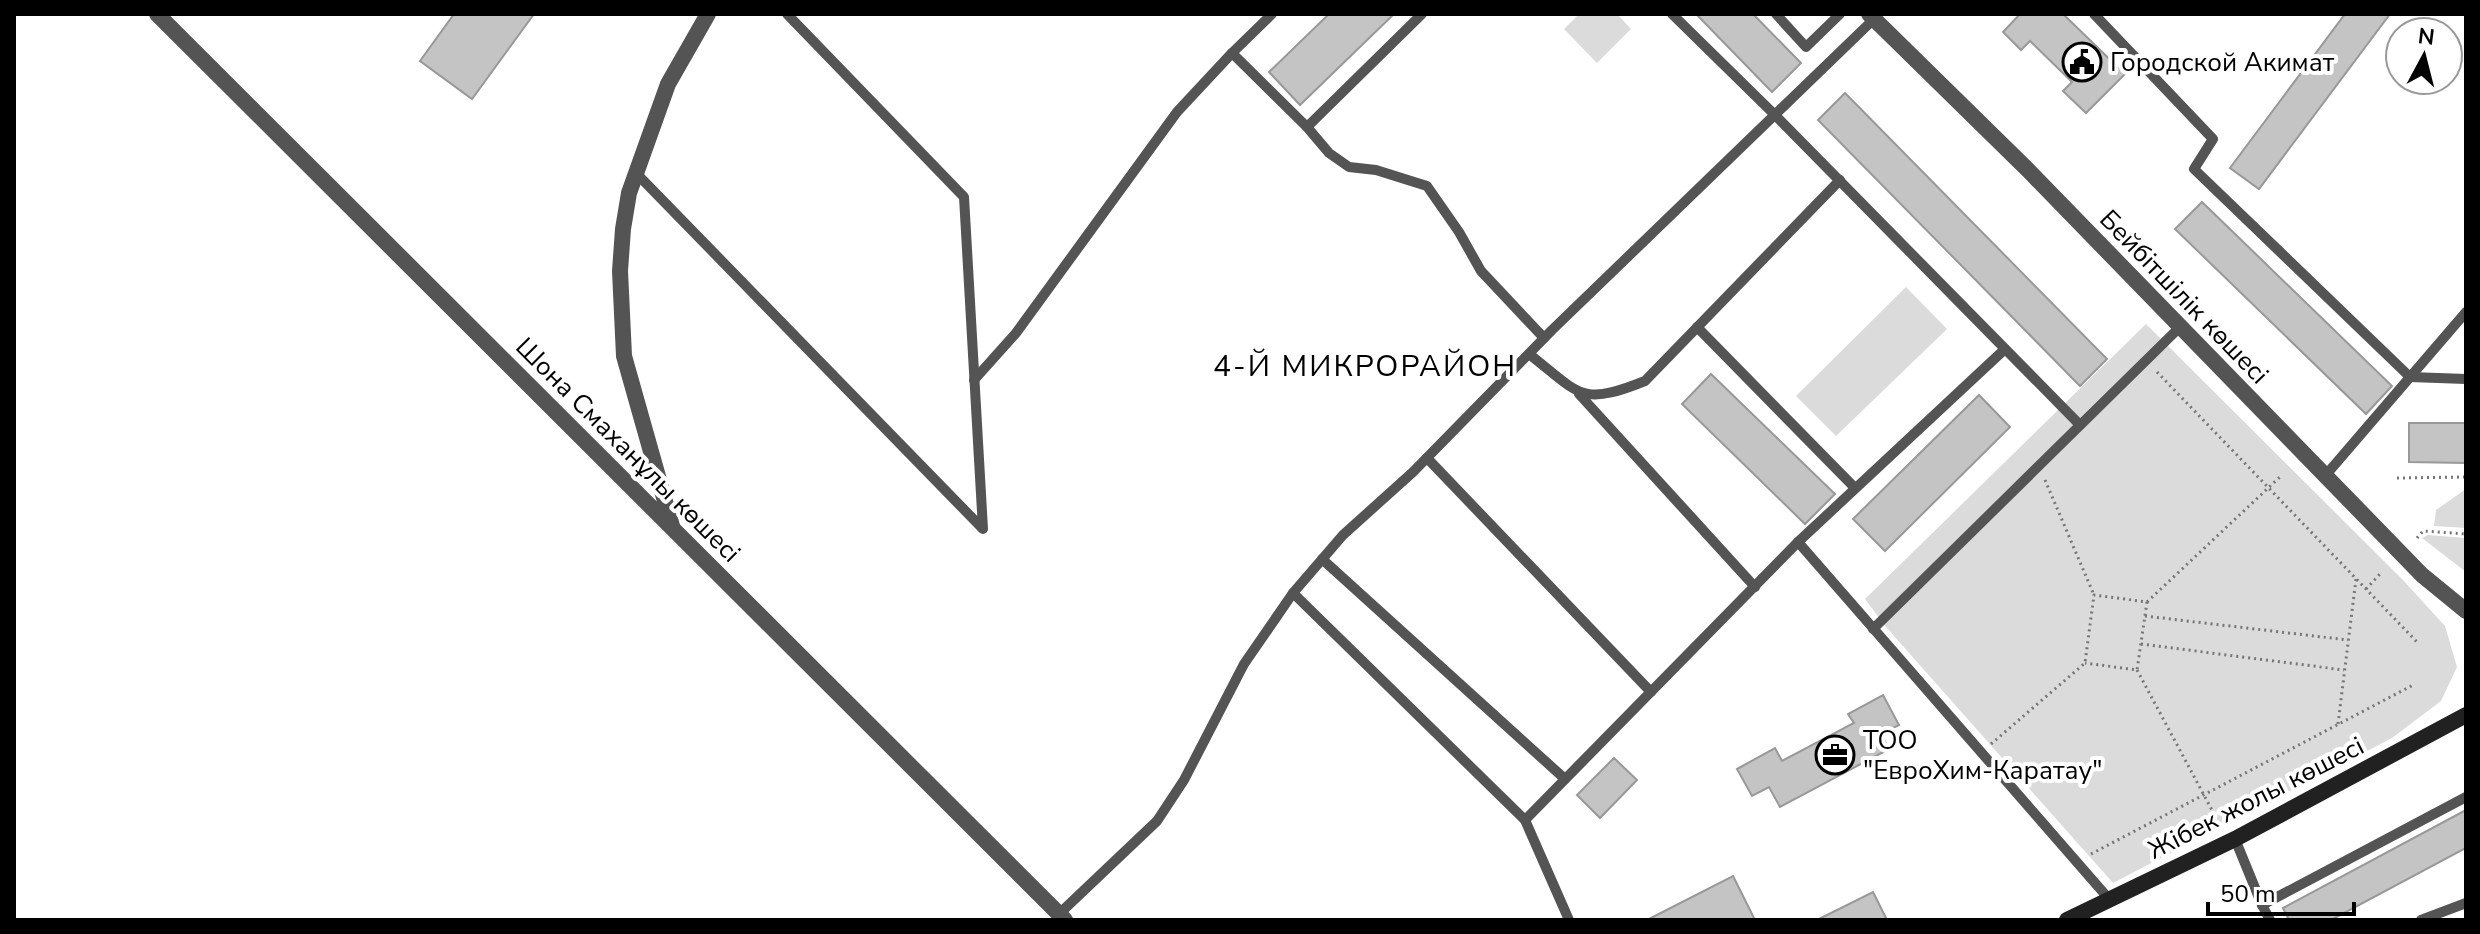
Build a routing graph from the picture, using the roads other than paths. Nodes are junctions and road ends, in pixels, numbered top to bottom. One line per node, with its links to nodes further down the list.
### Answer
1 (157, 14): 30 (street, Шона Смаханұлы көшесі)
2 (708, 14): 14 (street)
3 (787, 14): 24 (lane)
4 (1272, 14): 11 (lane)
5 (1422, 14): 13 (lane)
6 (1672, 14): 12 (lane)
7 (1776, 14): 8 (lane)
8 (1840, 14)
9 (2094, 14): 22 (lane)
10 (1872, 17): 12 (lane); 18 (street, Бейбітшілік көшесі)
11 (1232, 53): 13 (lane); 24 (lane)
12 (1775, 115): 15 (lane); 19 (lane)
13 (1307, 127): 19 (lane)
14 (637, 174): 24 (lane); 30 (street)
15 (1840, 180): 17 (lane); 20 (lane)
16 (2466, 312): 22 (lane)
17 (1697, 327): 25 (lane); 29 (lane)
18 (2180, 327): 26 (lane); 28 (street, Бейбітшілік көшесі)
19 (1544, 338): 21 (lane)
20 (2005, 349): 26 (lane); 29 (lane)
21 (1529, 354): 25 (lane); 27 (lane)
22 (2410, 377): 23 (lane); 28 (lane)
23 (2466, 379)
24 (974, 380)
25 (1579, 394): 33 (lane)
26 (2080, 425): 36 (lane)
27 (1427, 458): 32 (lane); 37 (lane)
28 (2325, 476): 35 (street, Бейбітшілік көшесі)
29 (1855, 488): 31 (lane)
30 (672, 528): 46 (street, Шона Смаханұлы көшесі)
31 (1798, 542): 33 (lane); 36 (lane)
32 (1322, 559): 34 (lane); 39 (lane)
33 (1755, 587): 37 (lane)
34 (1293, 593): 41 (lane); 46 (lane)
35 (2466, 611)
36 (1873, 629): 43 (lane)
37 (1651, 692): 39 (lane)
38 (2466, 715): 42 (main road, Жібек жолы көшесі)
39 (1565, 779): 41 (lane)
40 (2466, 797): 45 (lane)
41 (1525, 820): 47 (lane)
42 (2235, 839): 43 (main road, Жібек жолы көшесі); 45 (lane)
43 (2109, 899): 48 (main road, Жібек жолы көшесі)
44 (2466, 903): 50 (lane)
45 (2262, 905): 49 (lane)
46 (1062, 917)
47 (1569, 920)
48 (2068, 920)
49 (2270, 920)
50 (2421, 920)

